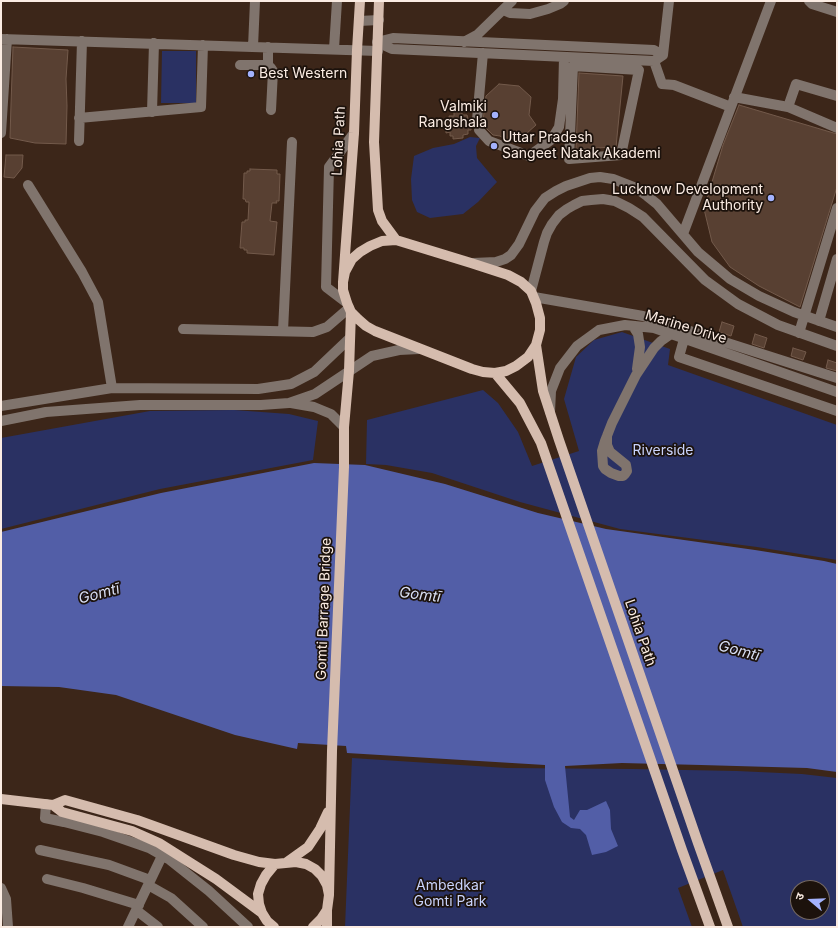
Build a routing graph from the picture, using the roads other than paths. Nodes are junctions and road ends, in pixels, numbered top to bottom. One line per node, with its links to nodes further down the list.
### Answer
1 (255, 1): 18 (street)
2 (337, 1): 22 (street)
3 (360, 1): 12 (main road, Lohia Path)
4 (379, 1): 13 (main road)
5 (512, 1): 10 (street)
6 (564, 1): 10 (street)
7 (669, 1): 26 (street)
8 (771, 1): 31 (street)
9 (809, 1): 11 (street)
10 (503, 10): 21 (street)
11 (837, 12)
12 (359, 20): 13 (street); 23 (main road, Lohia Path)
13 (379, 20): 19 (main road)
14 (4, 39): 15 (street); 37 (street)
15 (82, 41): 16 (street); 35 (street)
16 (154, 44): 17 (street); 34 (street)
17 (203, 45): 18 (street); 34 (street)
18 (253, 46): 20 (street)
19 (377, 46): 21 (street); 23 (street); 44 (main road)
20 (268, 47): 22 (street); 28 (street)
21 (464, 47): 24 (street); 26 (street)
22 (334, 49): 23 (street)
23 (357, 50): 38 (main road, Lohia Path)
24 (483, 53): 25 (street); 25 (street)
25 (564, 56): 26 (street)
26 (658, 58): 31 (street)
27 (240, 65): 28 (street)
28 (268, 65): 33 (street)
29 (639, 70): 29 (street)
30 (837, 96): 32 (street)
31 (733, 102): 32 (street); 43 (street)
32 (788, 107): 36 (street)
33 (271, 110)
34 (152, 112): 35 (street)
35 (79, 118): 39 (street)
36 (837, 128)
37 (1, 133)
38 (354, 134): 47 (main road, Lohia Path); 50 (street)
39 (79, 141)
40 (292, 142): 56 (street)
41 (28, 185): 68 (street)
42 (837, 208): 51 (street)
43 (683, 234): 46 (street); 51 (street)
44 (396, 240): 46 (main road); 47 (main road)
45 (837, 258): 48 (street)
46 (471, 262): 49 (main road)
47 (343, 282): 50 (main road, Gomti Barrage Bridge)
48 (833, 287): 52 (street)
49 (532, 294): 57 (street); 61 (main road); 67 (street, Marine Drive)
50 (349, 307): 56 (street); 59 (main road, Gomti Barrage Bridge); 63 (main road)
51 (805, 316): 52 (street); 57 (street)
52 (819, 321): 54 (street)
53 (633, 326): 58 (street, Marine Drive); 66 (street); 73 (street, Marine Drive)
54 (837, 327)
55 (183, 329): 56 (street)
56 (283, 331)
57 (800, 333): 62 (street)
58 (671, 334): 60 (street, Marine Drive); 66 (street)
59 (350, 338): 64 (main road, Gomti Barrage Bridge); 68 (street)
60 (684, 339): 69 (street, Marine Drive); 72 (street)
61 (536, 345): 65 (main road); 73 (main road, Lohia Path)
62 (837, 346)
63 (419, 349): 64 (street); 65 (main road)
64 (349, 371): 70 (street); 75 (main road, Gomti Barrage Bridge)
65 (495, 373): 99 (main road)
66 (636, 375): 76 (street)
67 (837, 378)
68 (112, 388): 71 (street)
69 (837, 392)
70 (289, 403): 74 (street); 75 (street)
71 (1, 406)
72 (837, 410)
73 (550, 413): 100 (main road, Lohia Path)
74 (1, 421)
75 (344, 427): 79 (main road, Gomti Barrage Bridge)
76 (607, 436)
77 (1, 799): 78 (main road)
78 (50, 804): 81 (street); 83 (main road); 90 (main road)
79 (330, 806): 82 (main road); 87 (main road, Gomti Barrage Bridge)
80 (40, 850): 85 (street)
81 (162, 856): 85 (street); 95 (street)
82 (286, 862): 83 (main road); 87 (main road)
83 (275, 864): 90 (main road)
84 (47, 880): 88 (street)
85 (149, 882): 88 (street); 94 (street)
86 (1, 888): 92 (street)
87 (329, 895): 89 (main road, Gomti Barrage Bridge)
88 (138, 907): 91 (street); 93 (street)
89 (327, 910): 97 (main road); 98 (main road, Gomti Barrage Bridge)
90 (262, 913): 96 (main road)
91 (156, 926)
92 (8, 927)
93 (128, 927)
94 (203, 927)
95 (248, 927)
96 (274, 927)
97 (313, 927)
98 (327, 927)
99 (710, 927)
100 (728, 927)

